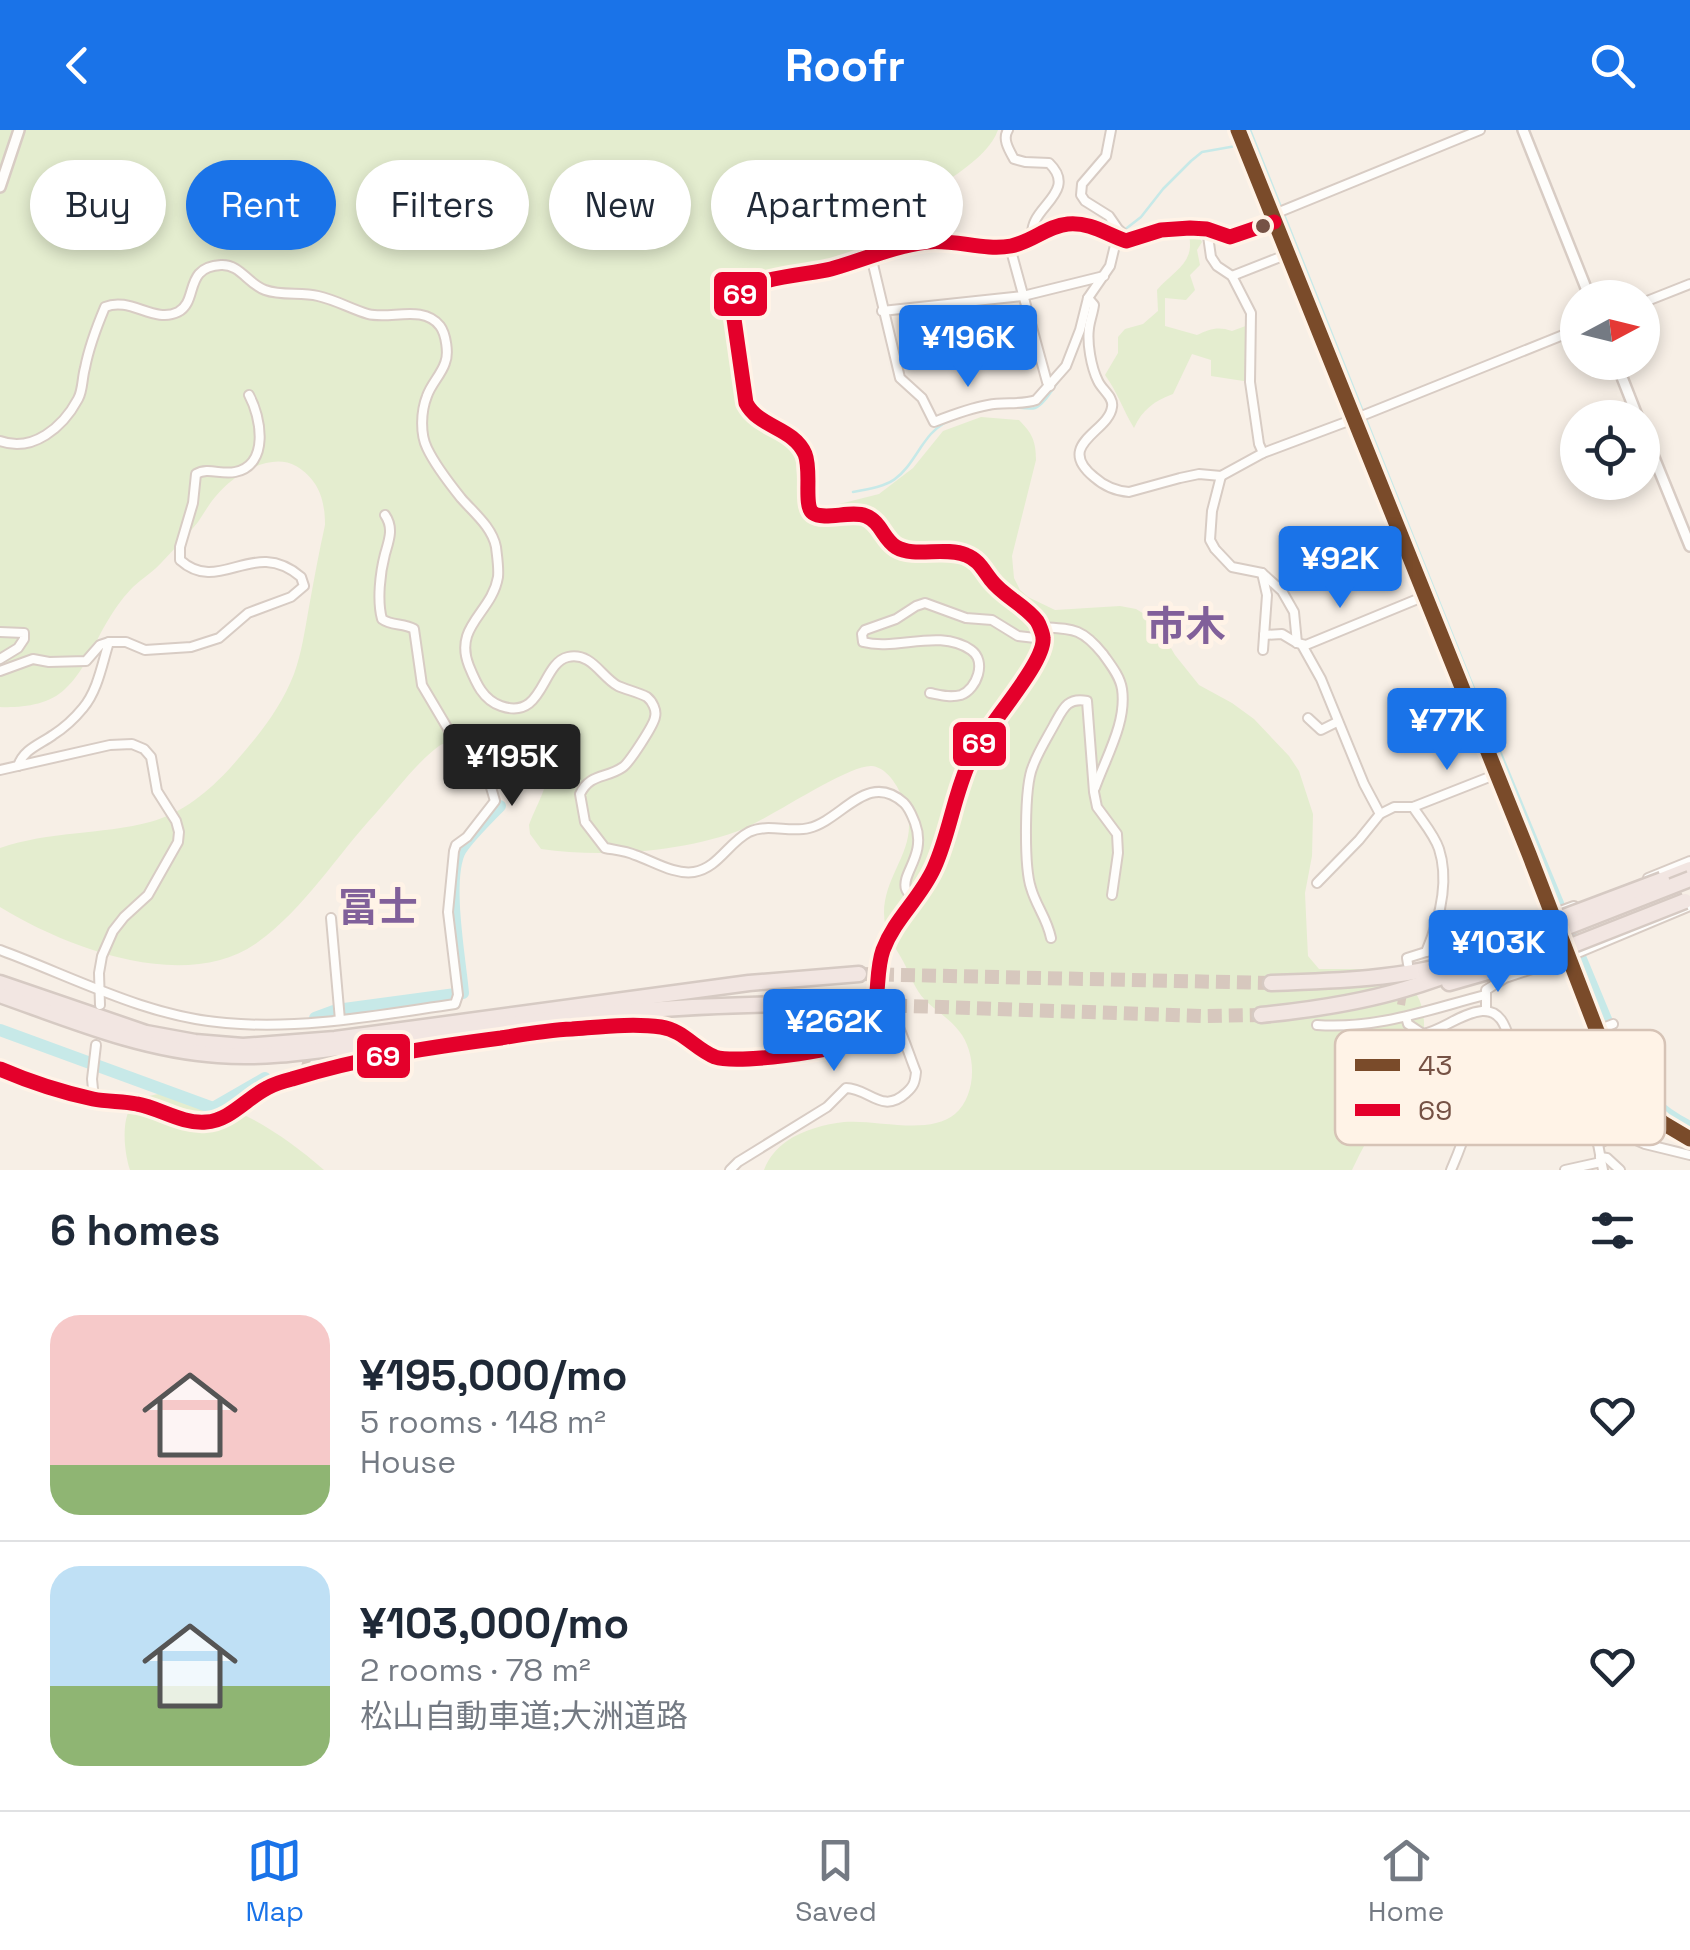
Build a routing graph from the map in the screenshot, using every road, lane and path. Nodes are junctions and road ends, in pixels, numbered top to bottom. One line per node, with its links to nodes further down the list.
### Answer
1 (18, 130): 7 (street)
2 (1008, 130): 11 (street)
3 (1110, 130): 12 (street)
4 (1238, 130): 8 (street)
5 (1480, 130): 8 (street)
6 (1523, 130): 18 (street)
7 (0, 187)
8 (1275, 216): 9 (street); 14 (street)
9 (1207, 229): 12 (street); 17 (street)
10 (1117, 237): 11 (street); 12 (street); 16 (street)
11 (1031, 238): 13 (street)
12 (1129, 239)
13 (1010, 247): 15 (street); 20 (street)
14 (1288, 254): 17 (street); 27 (street)
15 (871, 256): 23 (street); 36 (street)
16 (1104, 276): 20 (street); 22 (street)
17 (1232, 276): 29 (street)
18 (1583, 280)
19 (1690, 284): 21 (street)
20 (1024, 296): 23 (street); 25 (street)
21 (1660, 296)
22 (1090, 300): 25 (street); 31 (street)
23 (882, 310): 25 (street)
24 (1560, 336): 27 (street)
25 (1050, 386)
26 (249, 395): 40 (street)
27 (1358, 417): 29 (street); 35 (street)
28 (0, 441): 58 (street)
29 (1263, 452): 31 (street)
30 (1660, 472): 33 (street)
31 (1221, 476): 34 (street)
32 (385, 515): 83 (street)
33 (1690, 546)
34 (1262, 573): 38 (street); 41 (street)
35 (1424, 596): 41 (street); 50 (street)
36 (1040, 628): 39 (street); 51 (street)
37 (0, 632): 43 (street)
38 (1264, 635): 41 (street); 42 (street)
39 (1044, 639): 45 (street); 58 (street)
40 (109, 642): 44 (street); 48 (street)
41 (1300, 644): 47 (street)
42 (1263, 650)
43 (0, 659)
44 (0, 672)
45 (930, 693)
46 (1308, 718): 47 (street)
47 (1337, 722): 53 (street)
48 (18, 766): 49 (street); 72 (street)
49 (0, 770)
50 (1496, 774): 52 (street); 60 (street)
51 (1094, 792): 57 (street); 62 (street)
52 (1414, 808): 53 (street); 64 (street)
53 (1380, 814): 56 (street)
54 (1690, 865): 60 (street); 66 (highway, bridge)
55 (1690, 880): 66 (highway, bridge)
56 (1317, 883)
57 (1112, 894)
58 (916, 901): 74 (street)
59 (1688, 902): 65 (street); 66 (highway, bridge)
60 (1550, 914): 64 (street); 65 (street)
61 (331, 918): 83 (street)
62 (1052, 938)
63 (0, 950): 72 (street)
64 (1426, 952): 67 (street)
65 (1568, 957): 75 (street); 87 (street)
66 (1480, 960): 71 (highway); 81 (highway)
67 (1408, 964)
68 (0, 973): 92 (highway)
69 (860, 974): 92 (highway)
70 (0, 983): 92 (highway)
71 (1271, 983)
72 (99, 990): 78 (street); 84 (street)
73 (0, 994): 93 (highway)
74 (877, 995): 97 (street); 105 (street)
75 (1486, 995): 80 (street); 82 (street)
76 (0, 1004): 93 (highway)
77 (851, 1004): 93 (highway)
78 (100, 1005)
79 (1401, 1006): 82 (street)
80 (1486, 1011): 89 (street); 90 (street)
81 (1261, 1014)
82 (1403, 1018): 86 (street); 88 (street)
83 (340, 1020): 84 (street)
84 (317, 1023): 91 (street)
85 (1613, 1024): 87 (street)
86 (1317, 1025)
87 (1599, 1029)
88 (1417, 1030)
89 (1438, 1030)
90 (1506, 1030)
91 (314, 1033)
92 (179, 1040)
93 (143, 1044)
94 (96, 1045): 98 (street)
95 (306, 1066): 97 (street)
96 (0, 1069): 98 (street)
97 (295, 1078): 98 (street)
98 (94, 1099)
99 (1665, 1123): 100 (street)
100 (1690, 1139)
101 (1461, 1145): 106 (street)
102 (1649, 1145): 103 (street)
103 (1690, 1155)
104 (1601, 1163): 107 (street); 108 (street)
105 (730, 1170)
106 (1451, 1170)
107 (1565, 1170)
108 (1620, 1170)

